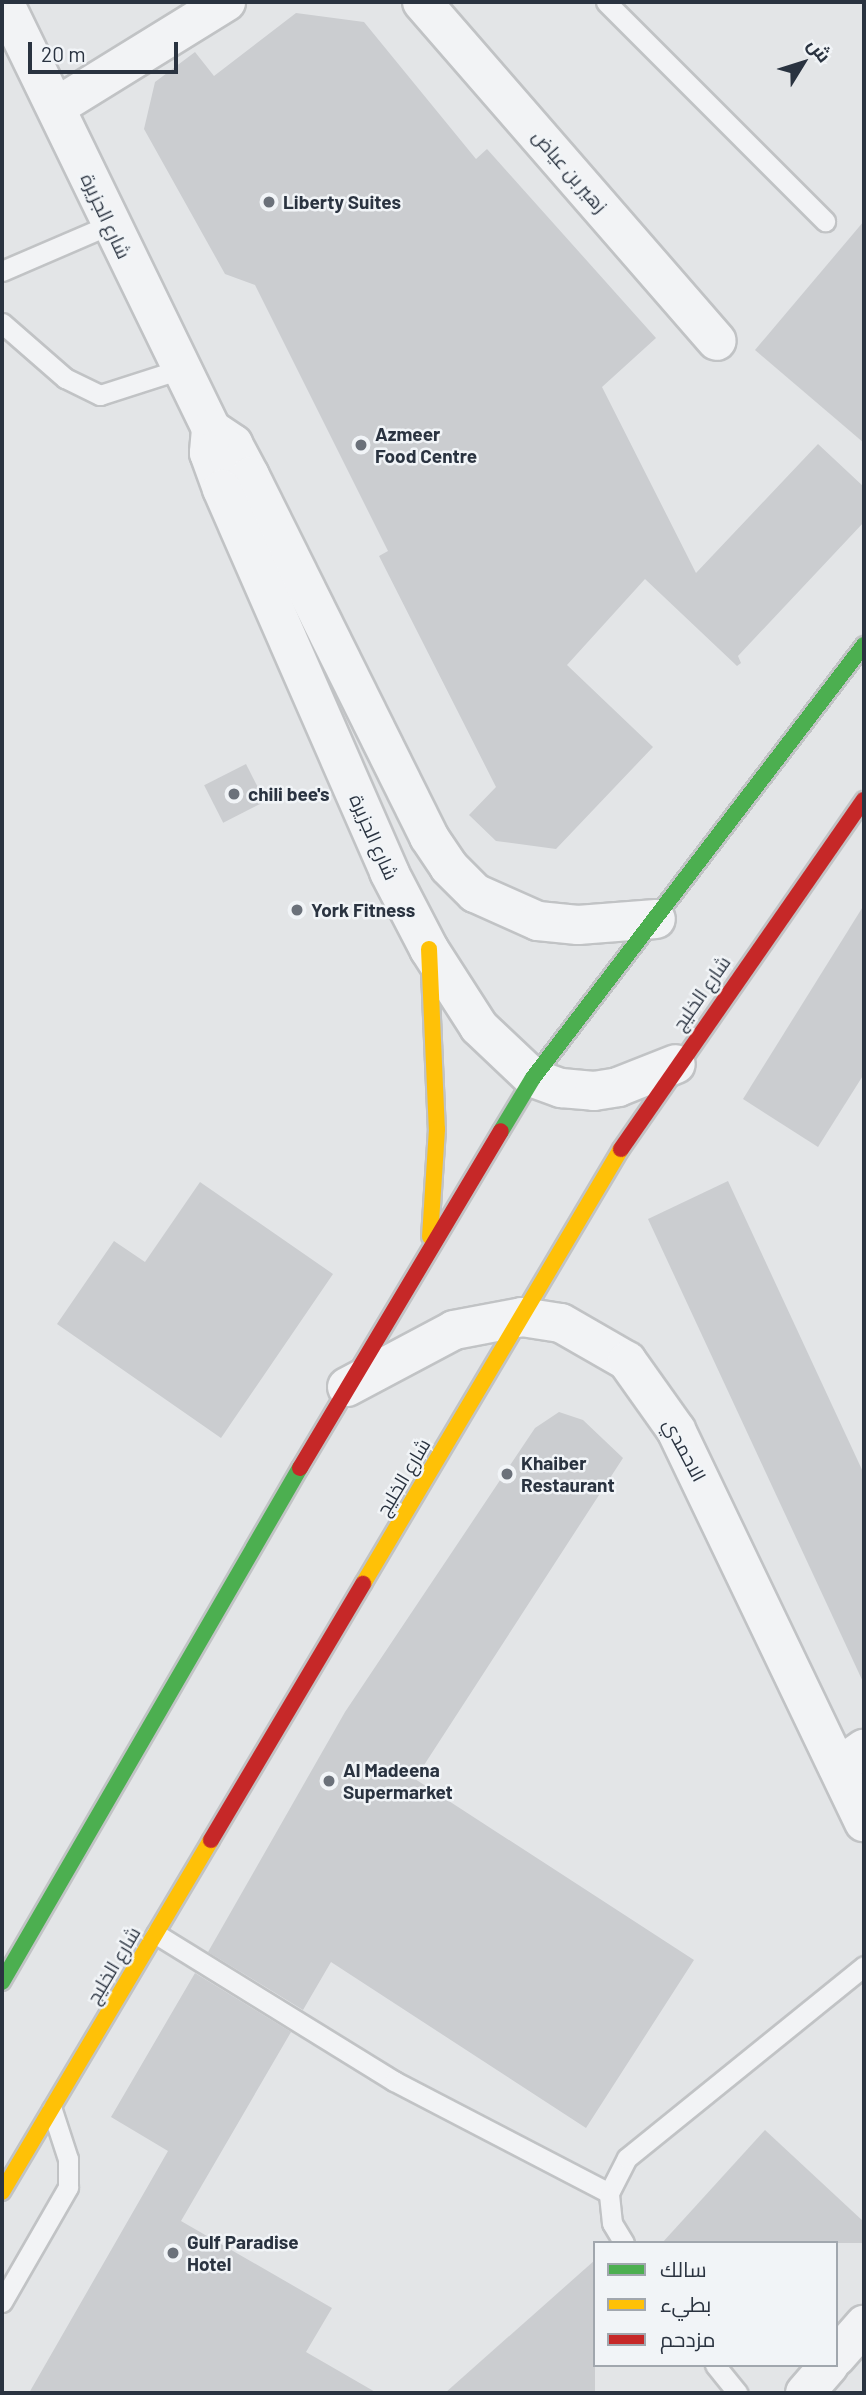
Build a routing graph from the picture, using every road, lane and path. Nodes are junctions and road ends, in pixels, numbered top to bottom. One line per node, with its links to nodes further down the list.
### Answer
1 (4, 2): 5 (street, شارع الجزيرة)
2 (226, 2): 5 (street)
3 (422, 2): 10 (street, زهير بن عياض)
4 (606, 2): 6 (lane)
5 (56, 107): 7 (street, شارع الجزيرة)
6 (825, 221)
7 (108, 225): 8 (lane); 11 (street, شارع الجزيرة)
8 (2, 271)
9 (2, 323): 11 (lane)
10 (717, 341)
11 (181, 369): 12 (street, شارع الجزيرة)
12 (211, 429): 15 (street, شارع الجزيرة); 16 (street, شارع الجزيرة)
13 (864, 645): 15 (main road)
14 (864, 800): 17 (main road, شارع الخليج)
15 (656, 919): 18 (main road)
16 (429, 949): 18 (street, شارع الجزيرة); 19 (main road)
17 (676, 1064): 18 (street, شارع الجزيرة); 20 (main road, شارع الخليج)
18 (533, 1079): 19 (main road)
19 (430, 1247): 21 (main road)
20 (522, 1317): 21 (street, الاحمدي); 22 (street, الاحمدي); 24 (main road, شارع الخليج)
21 (348, 1387): 26 (main road)
22 (851, 1758): 23 (street, الاحمدي)
23 (864, 1822)
24 (156, 1934): 27 (main road, شارع الخليج); 29 (lane)
25 (864, 1966): 29 (lane)
26 (2, 1982)
27 (51, 2108): 28 (main road, شارع الخليج); 31 (lane)
28 (2, 2192)
29 (609, 2193): 30 (lane)
30 (623, 2241)
31 (2, 2302)
32 (864, 2325): 33 (street)
33 (838, 2355)
34 (717, 2367): 36 (lane)
35 (828, 2367): 37 (street)
36 (738, 2393)
37 (805, 2393)

